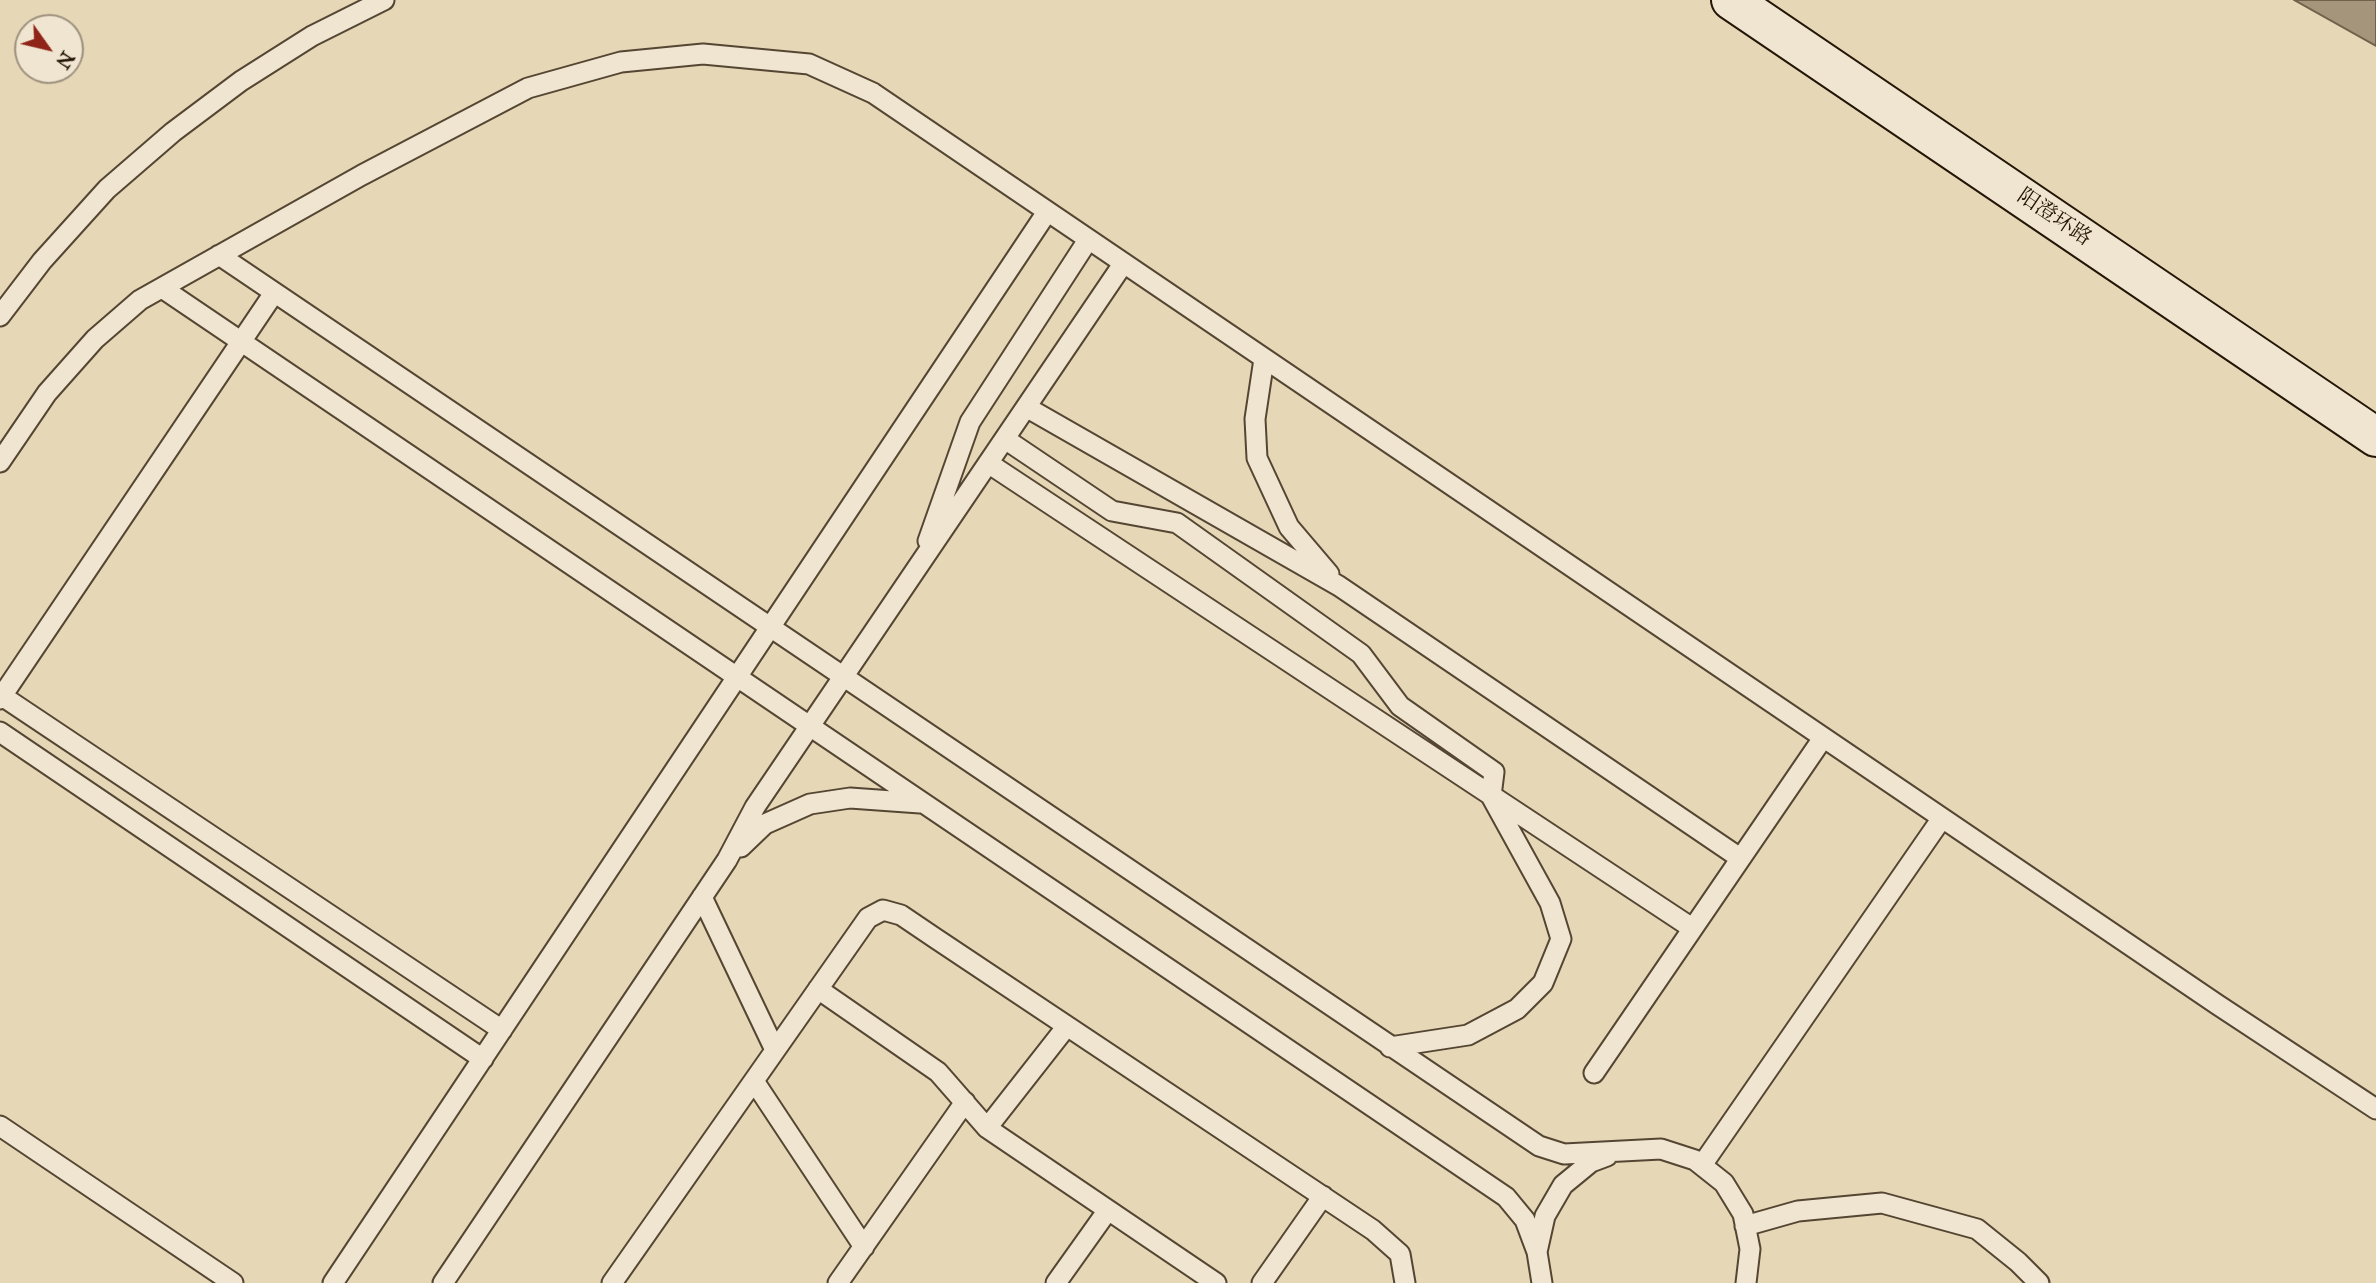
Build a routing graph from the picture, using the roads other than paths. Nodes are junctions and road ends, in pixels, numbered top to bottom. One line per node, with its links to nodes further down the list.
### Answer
1 (384, 0): 9 (lane)
2 (1731, 0): 13 (main road, 阳澄环路)
3 (1047, 212): 4 (lane); 5 (lane); 19 (lane)
4 (1088, 240): 6 (lane); 17 (lane)
5 (219, 255): 7 (lane); 8 (lane)
6 (1123, 264): 11 (lane); 12 (lane)
7 (162, 288): 10 (lane); 15 (lane)
8 (274, 292): 10 (lane); 19 (lane)
9 (0, 316)
10 (241, 342): 20 (lane); 22 (lane)
11 (1264, 359): 18 (lane); 25 (lane)
12 (1026, 407): 14 (lane); 18 (lane)
13 (2376, 437)
14 (1004, 439): 16 (lane); 26 (lane)
15 (0, 462)
16 (988, 463): 17 (lane); 26 (lane)
17 (918, 568): 21 (lane)
18 (1339, 586): 29 (lane)
19 (770, 629): 20 (lane); 21 (lane)
20 (737, 677): 23 (lane); 35 (lane)
21 (842, 678): 23 (lane); 36 (lane)
22 (1, 697): 35 (lane)
23 (810, 726): 27 (lane); 30 (lane)
24 (0, 732): 38 (lane)
25 (1823, 738): 28 (lane); 29 (lane)
26 (1491, 796): 32 (lane); 36 (lane)
27 (923, 803): 30 (lane); 51 (lane)
28 (1942, 818): 42 (lane); 46 (lane)
29 (1741, 858): 32 (lane)
30 (727, 860): 31 (lane)
31 (702, 897): 37 (lane); 54 (lane)
32 (1692, 928): 39 (lane)
33 (818, 989): 34 (lane); 37 (lane); 41 (lane)
34 (1067, 1026): 44 (lane); 47 (lane)
35 (502, 1030): 38 (lane)
36 (1390, 1047): 45 (lane)
37 (775, 1050): 40 (lane)
38 (483, 1059): 53 (lane)
39 (1594, 1073)
40 (754, 1080): 50 (lane); 55 (lane)
41 (965, 1102): 44 (lane); 50 (lane)
42 (2376, 1109)
43 (0, 1126): 52 (lane)
44 (987, 1128): 48 (lane)
45 (1624, 1149): 46 (lane); 51 (lane)
46 (1702, 1165): 49 (lane)
47 (1322, 1196): 59 (lane); 60 (lane)
48 (1108, 1210): 57 (lane); 58 (lane)
49 (1745, 1226): 62 (lane); 63 (lane)
50 (863, 1247): 56 (lane)
51 (1537, 1252): 61 (lane)
52 (233, 1283)
53 (333, 1283)
54 (443, 1283)
55 (612, 1283)
56 (838, 1283)
57 (1056, 1283)
58 (1216, 1283)
59 (1262, 1283)
60 (1405, 1283)
61 (1542, 1283)
62 (1746, 1283)
63 (2039, 1283)

